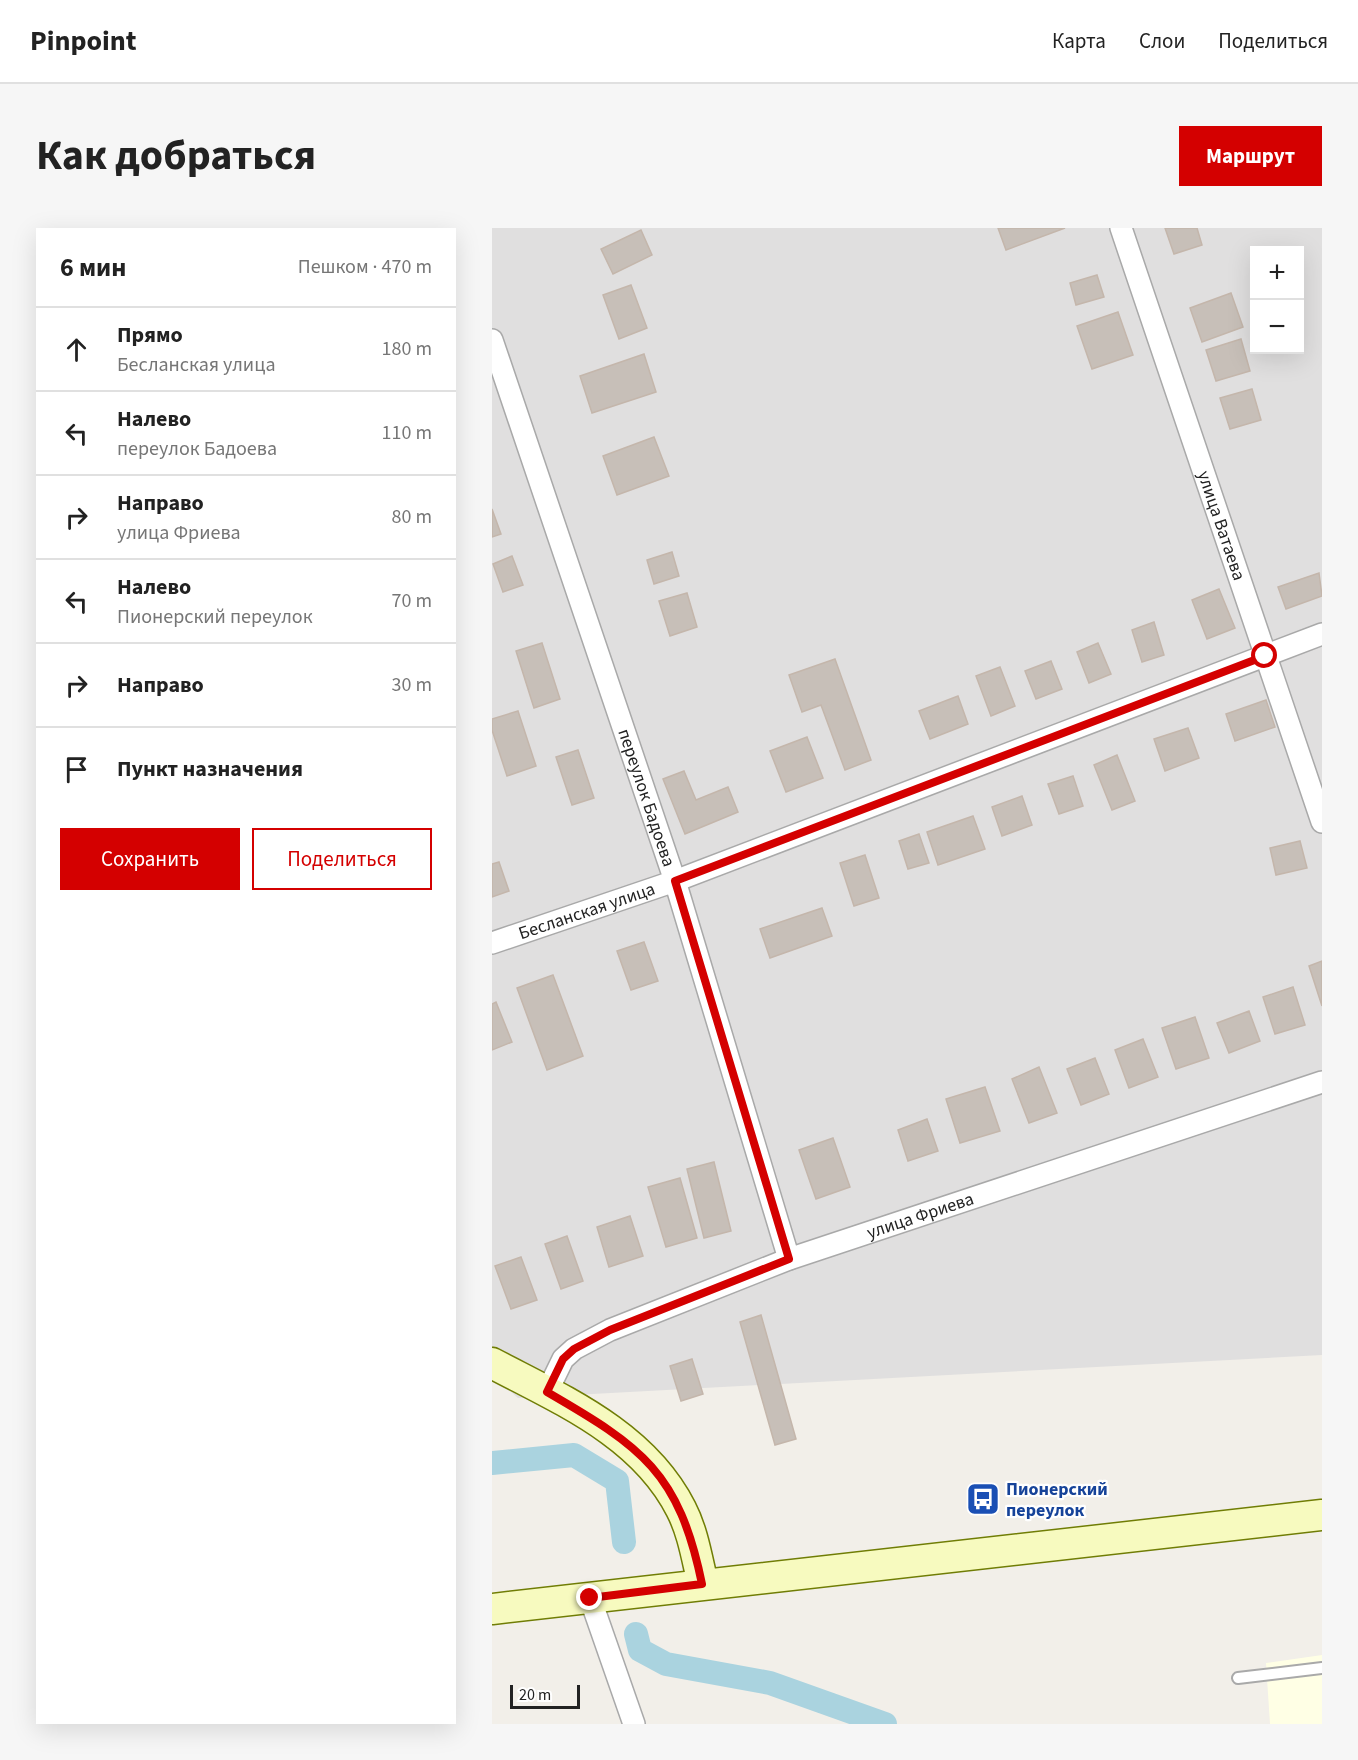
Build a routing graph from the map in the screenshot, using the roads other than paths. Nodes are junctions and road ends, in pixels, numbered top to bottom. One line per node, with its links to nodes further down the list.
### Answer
1 (1121, 228): 4 (street, улица Ватаева)
2 (492, 340): 6 (street, переулок Бадоева)
3 (1322, 634): 4 (street, Бесланская улица)
4 (1265, 656): 5 (street, улица Ватаева); 6 (street, Бесланская улица)
5 (1322, 822)
6 (675, 881): 7 (street, Бесланская улица); 9 (street, переулок Бадоева)
7 (492, 943)
8 (1322, 1082): 9 (street, улица Фриева)
9 (789, 1259): 11 (street, улица Фриева)
10 (492, 1363): 11 (main road)
11 (547, 1392): 13 (main road)
12 (1322, 1515): 13 (main road)
13 (702, 1584): 14 (main road)
14 (590, 1598): 15 (main road); 18 (street)
15 (492, 1609)
16 (1322, 1668): 17 (lane)
17 (1238, 1678)
18 (634, 1724)

